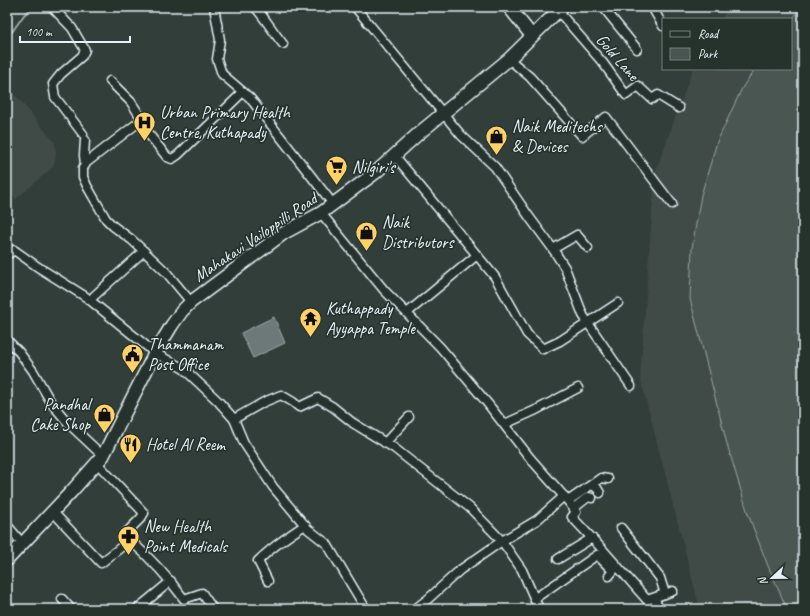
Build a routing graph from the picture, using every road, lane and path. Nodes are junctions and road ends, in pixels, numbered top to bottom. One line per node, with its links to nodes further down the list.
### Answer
1 (52, 7): 20 (street)
2 (214, 7): 15 (street)
3 (255, 7): 11 (street)
4 (355, 7): 17 (street)
5 (509, 7): 10 (main road)
6 (603, 7): 12 (street)
7 (652, 7): 9 (street)
8 (560, 9): 10 (main road, Mahakavi Vailoppilli Road); 16 (street, Gold Lane)
9 (662, 24)
10 (532, 36): 13 (main road, Mahakavi Vailoppilli Road)
11 (282, 44)
12 (637, 49)
13 (509, 59): 17 (main road, Mahakavi Vailoppilli Road); 22 (street)
14 (110, 81): 18 (street)
15 (243, 92): 18 (street); 21 (street)
16 (679, 108)
17 (443, 113): 19 (main road, Mahakavi Vailoppilli Road); 25 (street)
18 (139, 122): 20 (street)
19 (395, 156): 21 (main road, Mahakavi Vailoppilli Road); 28 (street)
20 (85, 165): 26 (street)
21 (333, 204): 23 (main road, Mahakavi Vailoppilli Road)
22 (672, 204)
23 (321, 213): 30 (main road, Mahakavi Vailoppilli Road); 32 (street)
24 (588, 248): 25 (street)
25 (553, 249): 33 (street)
26 (144, 251): 29 (street); 30 (street)
27 (7, 255): 35 (street)
28 (477, 255): 32 (street); 33 (street)
29 (94, 296)
30 (191, 302): 35 (main road, Mahakavi Vailoppilli Road)
31 (618, 303): 33 (street)
32 (407, 313): 40 (street)
33 (588, 323): 36 (street)
34 (8, 344): 42 (street)
35 (156, 353): 39 (street); 42 (main road, Mahakavi Vailoppilli Road)
36 (631, 386)
37 (578, 388): 40 (street)
38 (409, 417): 41 (street)
39 (234, 419): 41 (street); 51 (street)
40 (505, 426): 46 (street)
41 (385, 442): 55 (street)
42 (100, 459): 49 (main road, Mahakavi Vailoppilli Road); 53 (street)
43 (608, 479): 44 (street)
44 (592, 485): 45 (street); 46 (street)
45 (600, 493)
46 (566, 498): 48 (street); 55 (street)
47 (592, 498): 48 (street)
48 (574, 508): 54 (street)
49 (52, 511): 56 (main road, Mahakavi Vailoppilli Road); 61 (street)
50 (7, 525): 56 (street)
51 (304, 525): 62 (street); 71 (street)
52 (621, 528): 64 (street)
53 (125, 534)
54 (592, 538): 57 (street); 58 (street)
55 (502, 541): 67 (street); 72 (street)
56 (22, 543): 59 (main road, Mahakavi Vailoppilli Road)
57 (600, 552): 60 (street); 65 (street); 67 (street)
58 (558, 559)
59 (7, 560)
60 (609, 576)
61 (170, 581): 69 (street); 70 (street)
62 (268, 581)
63 (673, 591): 64 (street)
64 (665, 594): 65 (street)
65 (655, 598): 74 (street)
66 (62, 599): 68 (street)
67 (534, 599): 73 (street)
68 (71, 609)
69 (137, 609)
70 (213, 609)
71 (366, 609)
72 (415, 609)
73 (539, 609)
74 (658, 609)

